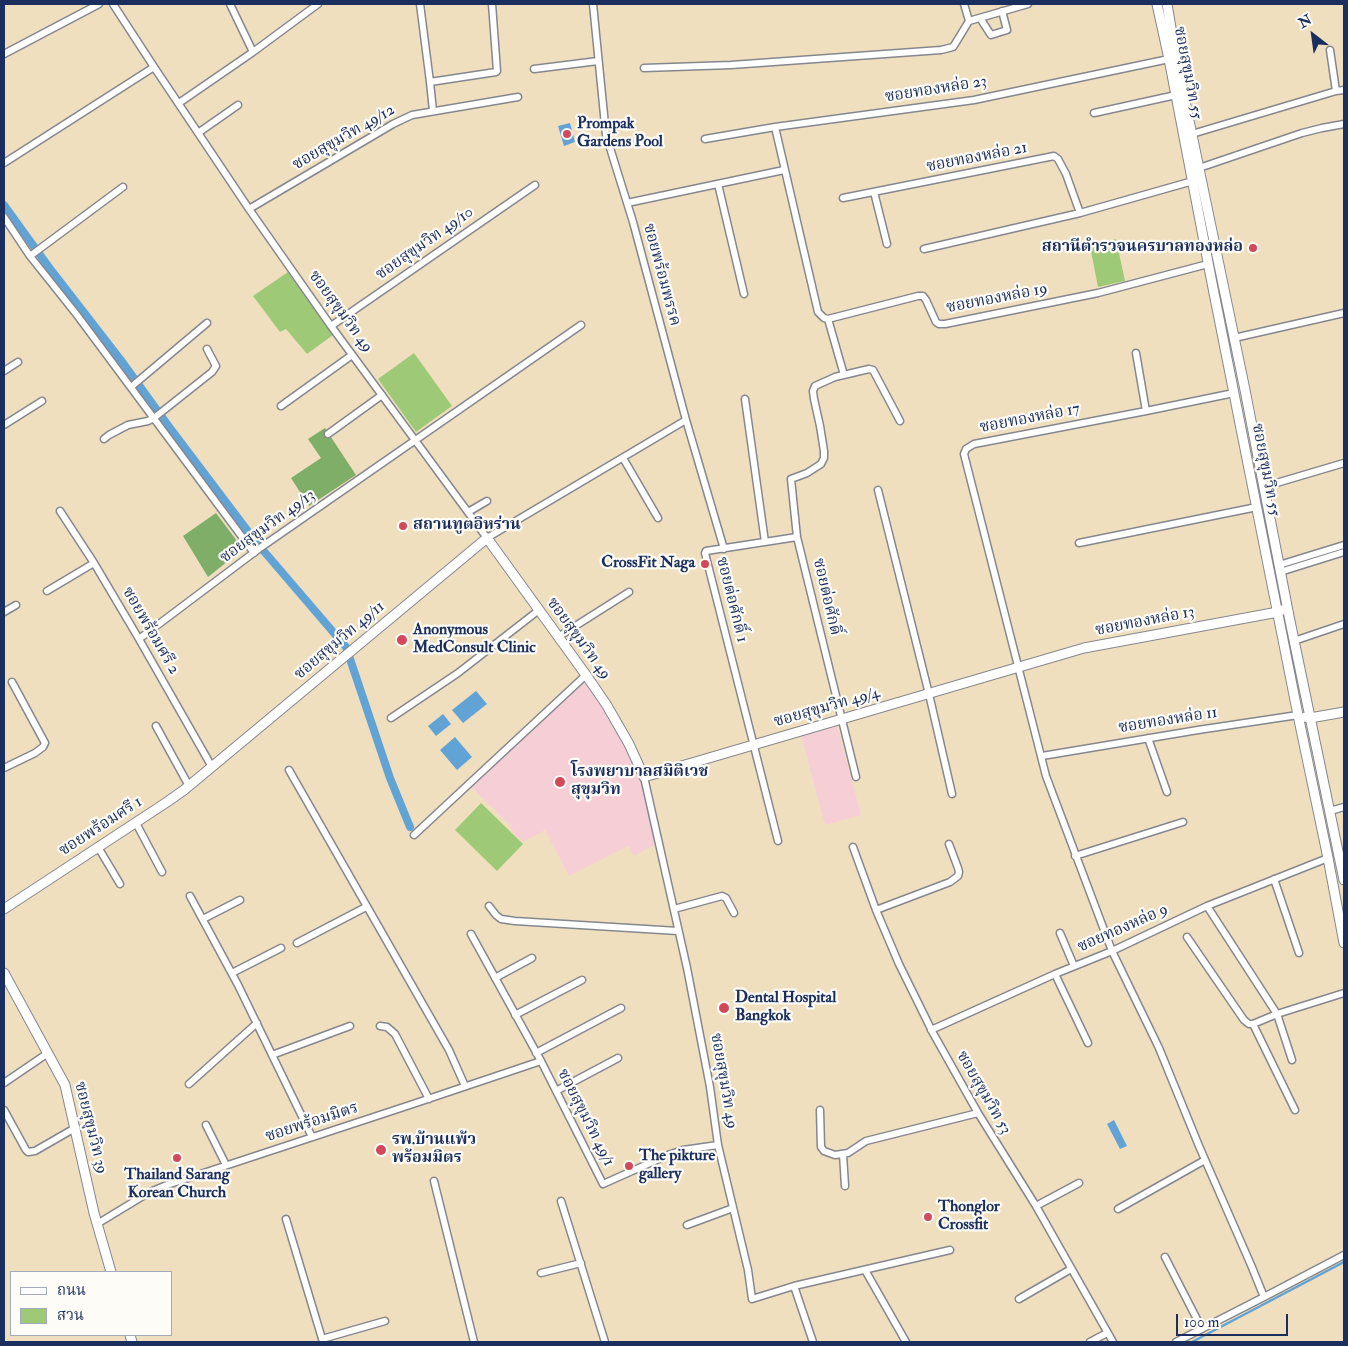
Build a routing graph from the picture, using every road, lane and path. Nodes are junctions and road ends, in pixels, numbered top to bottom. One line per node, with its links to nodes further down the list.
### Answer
1 (100, 4): 17 (street)
2 (230, 4): 16 (street)
3 (317, 4): 16 (street)
4 (420, 4): 23 (street)
5 (492, 4): 23 (street)
6 (592, 4): 19 (street, ซอยพร้อมพรรค)
7 (964, 4): 14 (street)
8 (1028, 4): 12 (street)
9 (1157, 4): 18 (main road, ซอยสุขุมวิท 55)
10 (1166, 4): 18 (main road, ซอยสุขุมวิท 55)
11 (117, 5): 20 (street, ซอยสุขุมวิท 49)
12 (1002, 11): 13 (street); 13 (street)
13 (980, 18): 14 (street)
14 (970, 21): 22 (street)
15 (1330, 50): 25 (street)
16 (253, 52): 28 (street)
17 (4, 54)
18 (1172, 58): 26 (main road, ซอยสุขุมวิท 55); 33 (street, ซอยทองหล่อ 23); 35 (main road, ซอยสุขุมวิท 55)
19 (598, 61): 21 (street); 46 (street, ซอยพร้อมพรรค)
20 (154, 67): 28 (street, ซอยสุขุมวิท 49); 37 (street)
21 (534, 68)
22 (644, 68)
23 (430, 82): 30 (street)
24 (1344, 90): 25 (street)
25 (1336, 91): 35 (street)
26 (1176, 95): 31 (street); 35 (main road, ซอยสุขุมวิท 55)
27 (518, 97): 30 (street, ซอยสุขุมวิท 49/12)
28 (179, 103): 34 (street, ซอยสุขุมวิท 49)
29 (238, 105): 34 (street)
30 (433, 111): 47 (street, ซอยสุขุมวิท 49/12)
31 (1094, 113)
32 (1344, 124): 38 (street)
33 (775, 127): 36 (street, ซอยทองหล่อ 23); 39 (street)
34 (198, 133): 47 (street, ซอยสุขุมวิท 49)
35 (1188, 135): 38 (main road, ซอยสุขุมวิท 55); 40 (main road, ซอยสุขุมวิท 55)
36 (705, 139)
37 (4, 163)
38 (1199, 168): 40 (main road, ซอยสุขุมวิท 55)
39 (784, 170): 41 (street); 57 (street)
40 (1197, 180): 48 (street); 53 (main road, ซอยสุขุมวิท 55); 54 (main road, ซอยสุขุมวิท 55)
41 (718, 184): 46 (street); 55 (street)
42 (535, 185): 60 (street, ซอยสุขุมวิท 49/10)
43 (123, 187): 52 (street)
44 (874, 192): 45 (street, ซอยทองหล่อ 21); 48 (street, ซอยทองหล่อ 21); 50 (street)
45 (843, 198)
46 (627, 202): 78 (street, ซอยพร้อมพรรค)
47 (249, 209): 60 (street, ซอยสุขุมวิท 49)
48 (1080, 213): 51 (street)
49 (4, 216): 52 (street)
50 (887, 244)
51 (924, 249)
52 (30, 256): 69 (street)
53 (1218, 262): 54 (main road); 61 (main road, ซอยสุขุมวิท 55)
54 (1208, 264): 57 (street, ซอยทองหล่อ 19); 62 (main road, ซอยสุขุมวิท 55)
55 (744, 294)
56 (1344, 313): 61 (street)
57 (828, 319): 68 (street)
58 (207, 323): 69 (street)
59 (580, 325): 83 (street, ซอยสุขุมวิท 49/13)
60 (330, 326): 65 (street, ซอยสุขุมวิท 49)
61 (1234, 338): 62 (main road); 70 (main road, ซอยสุขุมวิท 55)
62 (1223, 340): 71 (main road, ซอยสุขุมวิท 55)
63 (207, 349): 77 (street)
64 (1136, 353): 76 (street)
65 (352, 355): 72 (street, ซอยสุขุมวิท 49); 75 (street)
66 (18, 362): 67 (street)
67 (4, 372)
68 (844, 375): 79 (street); 95 (street, ซอยต่อศักดิ์)
69 (131, 387): 77 (street)
70 (1245, 390): 71 (main road); 86 (main road, ซอยสุขุมวิท 55)
71 (1234, 393): 76 (street, ซอยทองหล่อ 17); 87 (main road, ซอยสุขุมวิท 55)
72 (382, 395): 81 (street); 83 (street, ซอยสุขุมวิท 49)
73 (745, 399): 97 (street)
74 (42, 401): 80 (street)
75 (281, 406)
76 (1146, 412): 116 (street, ซอยทองหล่อ 17)
77 (154, 418): 82 (street); 102 (street)
78 (686, 420): 84 (street); 100 (street, ซอยพร้อมพรรค)
79 (900, 421)
80 (4, 425)
81 (328, 434)
82 (104, 439)
83 (416, 440): 93 (street, ซอยสุขุมวิท 49); 102 (street, ซอยสุขุมวิท 49/13)
84 (623, 458): 94 (street); 96 (street)
85 (1344, 463): 86 (street)
86 (1263, 487): 87 (main road); 90 (main road, ซอยสุขุมวิท 55)
87 (1253, 488): 91 (main road, ซอยสุขุมวิท 55)
88 (878, 490): 119 (street)
89 (487, 501): 93 (street)
90 (1267, 506): 91 (main road); 104 (main road, ซอยสุขุมวิท 55)
91 (1257, 507): 98 (street); 111 (main road, ซอยสุขุมวิท 55)
92 (60, 511): 103 (street, ซอยพร้อมศรี 2)
93 (468, 512): 96 (street, ซอยสุขุมวิท 49)
94 (658, 518)
95 (798, 537): 97 (street, ซอยต่อศักดิ์ 1); 124 (street, ซอยต่อศักดิ์)
96 (487, 538): 109 (main road, ซอยสุขุมวิท 49); 129 (main road, ซอยสุขุมวิท 49/11)
97 (765, 542): 100 (street, ซอยต่อศักดิ์ 1)
98 (1079, 543)
99 (1344, 545): 104 (street)
100 (724, 549): 127 (street, ซอยต่อศักดิ์ 1)
101 (1344, 552): 104 (street)
102 (254, 553): 114 (street, ซอยสุขุมวิท 49/13)
103 (94, 563): 105 (street); 114 (street, ซอยพร้อมศรี 2)
104 (1279, 568): 108 (main road, ซอยสุขุมวิท 55)
105 (47, 591)
106 (629, 592): 113 (street)
107 (16, 605): 110 (street)
108 (1287, 608): 111 (main road, ซอยทองหล่อ 13); 115 (main road, ซอยสุขุมวิท 55)
109 (539, 610): 113 (main road, ซอยสุขุมวิท 49); 122 (street)
110 (4, 612)
111 (1278, 612): 116 (main road, ซอยทองหล่อ 13); 121 (main road, ซอยสุขุมวิท 55)
112 (1344, 624): 115 (street)
113 (558, 637): 117 (main road, ซอยสุขุมวิท 49)
114 (139, 639): 129 (street, ซอยพร้อมศรี 2)
115 (1294, 641): 123 (main road, ซอยสุขุมวิท 55)
116 (1018, 668): 119 (main road, ซอยสุขุมวิท 49/4); 128 (street)
117 (586, 675): 132 (main road, ซอยสุขุมวิท 49); 141 (street)
118 (12, 682): 130 (street)
119 (929, 694): 124 (main road, ซอยสุขุมวิท 49/4); 136 (street)
120 (1344, 712): 123 (main road)
121 (1298, 715): 123 (main road); 126 (street, ซอยทองหล่อ 11); 148 (main road, ซอยสุขุมวิท 55)
122 (391, 718)
123 (1310, 718): 138 (main road, ซอยสุขุมวิท 55)
124 (842, 720): 127 (main road, ซอยสุขุมวิท 49/4); 133 (street, ซอยต่อศักดิ์)
125 (156, 726): 134 (street)
126 (1148, 738): 128 (street, ซอยทองหล่อ 11); 135 (street)
127 (753, 745): 132 (main road, ซอยสุขุมวิท 49/4); 142 (street)
128 (1042, 756): 146 (street)
129 (212, 767): 134 (main road, ซอยพร้อมศรี 1)
130 (4, 768)
131 (288, 770): 158 (street)
132 (644, 777): 160 (street, ซอยสุขุมวิท 49)
133 (856, 777)
134 (189, 786): 140 (main road, ซอยพร้อมศรี 1)
135 (1167, 792)
136 (952, 794)
137 (1344, 808): 138 (street)
138 (1330, 810): 147 (main road, ซอยสุขุมวิท 55)
139 (1183, 822): 146 (street)
140 (136, 823): 144 (main road, ซอยพร้อมศรี 1); 149 (street)
141 (414, 834)
142 (778, 841)
143 (949, 844): 161 (street)
144 (98, 847): 152 (street); 159 (main road, ซอยพร้อมศรี 1)
145 (853, 847): 161 (street, ซอยสุขุมวิท 53)
146 (1075, 856): 171 (street)
147 (1340, 856): 148 (main road); 151 (main road, ซอยสุขุมวิท 55)
148 (1328, 858): 150 (street, ซอยทองหล่อ 9); 153 (main road, ซอยสุขุมวิท 55)
149 (162, 872)
150 (1274, 879): 157 (street, ซอยทองหล่อ 9); 172 (street)
151 (1344, 881): 153 (main road)
152 (120, 884)
153 (1334, 886): 168 (main road, ซอยสุขุมวิท 55)
154 (190, 896): 163 (street)
155 (240, 900): 163 (street)
156 (490, 906): 164 (street)
157 (1207, 906): 171 (street, ซอยทองหล่อ 9); 182 (street)
158 (366, 907): 169 (street); 198 (street)
159 (4, 908)
160 (674, 910): 162 (street); 164 (street, ซอยสุขุมวิท 49)
161 (876, 910): 188 (street, ซอยสุขุมวิท 53)
162 (734, 913)
163 (203, 920): 176 (street)
164 (678, 931): 208 (street, ซอยสุขุมวิท 49)
165 (1060, 933): 174 (street)
166 (471, 934): 178 (street, ซอยสุขุมวิท 49/1)
167 (1187, 936): 185 (street)
168 (1344, 942)
169 (297, 943)
170 (281, 948): 176 (street)
171 (1112, 951): 174 (street, ซอยทองหล่อ 9); 210 (street)
172 (1299, 953)
173 (532, 958): 178 (street)
174 (1074, 966): 177 (street, ซอยทองหล่อ 9)
175 (4, 973): 190 (main road, ซอยสุขุมวิท 39)
176 (232, 973): 184 (street)
177 (1055, 974): 188 (street, ซอยทองหล่อ 9); 189 (street)
178 (495, 978): 183 (street, ซอยสุขุมวิท 49/1)
179 (582, 980): 183 (street)
180 (1344, 992): 182 (street)
181 (621, 1008): 191 (street)
182 (1276, 1014): 185 (street); 195 (street)
183 (516, 1015): 191 (street, ซอยสุขุมวิท 49/1)
184 (257, 1023): 192 (street); 197 (street)
185 (1252, 1024): 203 (street)
186 (350, 1026): 192 (street)
187 (380, 1026): 200 (street)
188 (931, 1030): 204 (street, ซอยสุขุมวิท 53)
189 (1088, 1043)
190 (48, 1053): 196 (street); 206 (main road, ซอยสุขุมวิท 39)
191 (536, 1053): 194 (street, ซอยสุขุมวิท 49/1)
192 (272, 1055): 207 (street)
193 (618, 1058): 199 (street)
194 (541, 1060): 198 (street, ซอยพร้อมมิตร); 199 (street, ซอยสุขุมวิท 49/1)
195 (1292, 1060)
196 (4, 1083)
197 (189, 1084)
198 (465, 1086): 200 (street, ซอยพร้อมมิตร)
199 (556, 1091): 208 (street, ซอยสุขุมวิท 49/1)
200 (429, 1099): 207 (street, ซอยพร้อมมิตร)
201 (4, 1110): 206 (street)
202 (820, 1110): 209 (street)
203 (1295, 1110)
204 (978, 1113): 209 (street); 216 (street, ซอยสุขุมวิท 53)
205 (206, 1125): 211 (street)
206 (75, 1128): 220 (main road, ซอยสุขุมวิท 39)
207 (312, 1137): 211 (street, ซอยพร้อมมิตร)
208 (718, 1144): 217 (street, ซอยสุขุมวิท 49)
209 (843, 1154): 214 (street)
210 (1205, 1160): 218 (street); 231 (street)
211 (226, 1166): 220 (street, ซอยพร้อมมิตร)
212 (434, 1181): 237 (street)
213 (1079, 1183): 216 (street)
214 (845, 1186)
215 (561, 1200): 225 (street)
216 (1036, 1206): 226 (street, ซอยสุขุมวิท 53)
217 (733, 1208): 221 (street); 230 (street, ซอยสุขุมวิท 49)
218 (1118, 1209)
219 (286, 1219): 236 (street)
220 (97, 1224): 228 (main road, ซอยสุขุมวิท 39)
221 (687, 1225)
222 (950, 1250): 227 (street)
223 (1344, 1255): 231 (street)
224 (1165, 1257): 234 (street)
225 (580, 1263): 229 (street); 238 (street)
226 (1071, 1269): 232 (street); 235 (street, ซอยสุขุมวิท 53)
227 (865, 1270): 230 (street); 240 (street)
228 (111, 1271)
229 (541, 1273)
230 (794, 1286): 239 (street)
231 (1264, 1297): 234 (street)
232 (1019, 1299)
233 (385, 1321): 236 (street)
234 (1202, 1329): 243 (street)
235 (1107, 1333): 241 (street); 242 (street, ซอยสุขุมวิท 53)
236 (323, 1341)
237 (474, 1342)
238 (605, 1342)
239 (813, 1342)
240 (906, 1342)
241 (1090, 1342)
242 (1113, 1342)
243 (1176, 1342)

